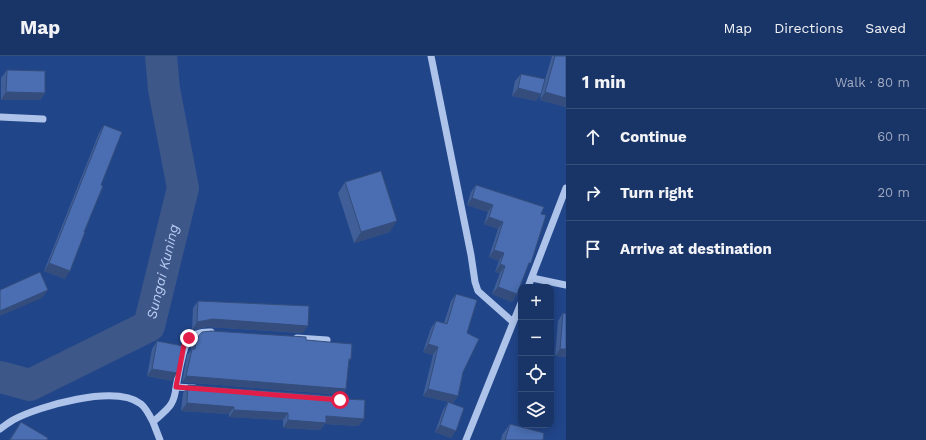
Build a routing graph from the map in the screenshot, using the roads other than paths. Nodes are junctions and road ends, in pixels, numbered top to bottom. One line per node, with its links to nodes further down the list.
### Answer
1 (431, 56): 9 (street)
2 (0, 117): 3 (street)
3 (43, 119)
4 (566, 188): 5 (street)
5 (532, 278): 6 (street); 7 (street)
6 (529, 284)
7 (566, 285)
8 (518, 311): 9 (street)
9 (513, 322): 18 (street)
10 (215, 333): 13 (street)
11 (287, 338): 12 (street)
12 (327, 340)
13 (176, 387): 14 (street); 15 (street)
14 (200, 389)
15 (153, 422): 16 (street); 17 (street)
16 (0, 429)
17 (160, 440)
18 (466, 440)

